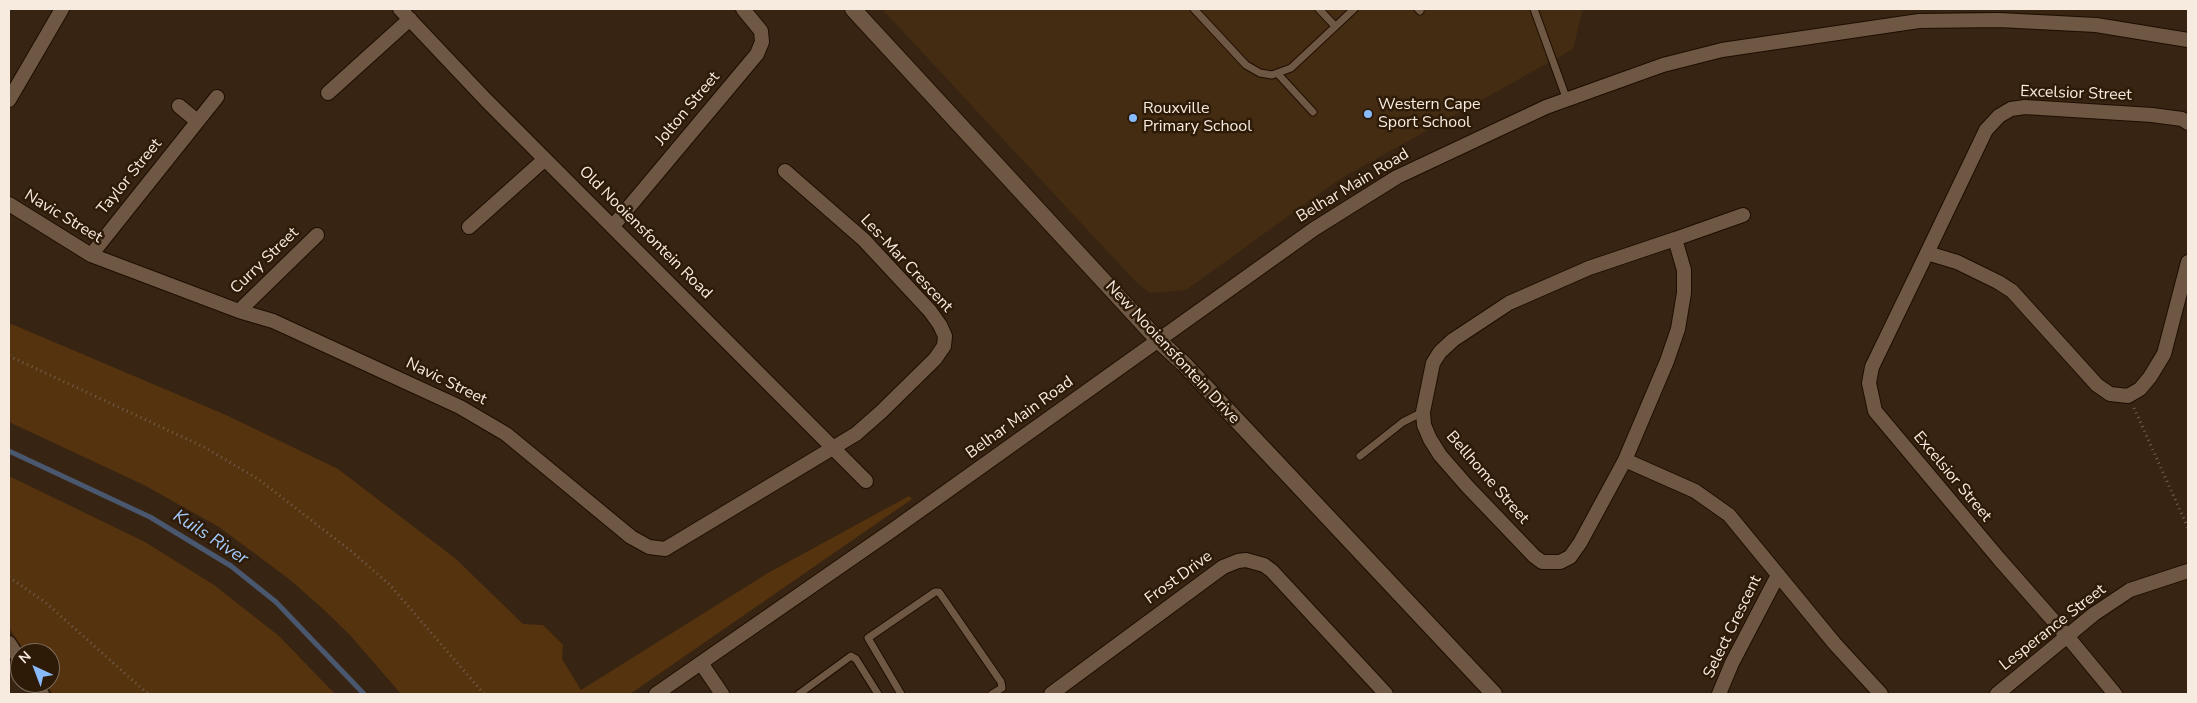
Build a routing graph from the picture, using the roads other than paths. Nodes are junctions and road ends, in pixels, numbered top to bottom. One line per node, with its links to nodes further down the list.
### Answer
1 (62, 9): 14 (street)
2 (744, 9): 24 (street, Jolton Street)
3 (853, 9): 32 (street, New Nooiensfontein Drive)
4 (1194, 9): 11 (lane)
5 (1319, 9): 9 (lane)
6 (1354, 9): 9 (lane)
7 (1534, 9): 15 (lane)
8 (405, 14): 12 (street); 20 (street, Old Nooiensfontein Road)
9 (1335, 26): 11 (lane)
10 (2188, 40): 15 (street, Belhar Main Road)
11 (1278, 74): 17 (lane)
12 (328, 93)
13 (217, 97): 18 (street, Taylor Street)
14 (9, 100)
15 (1567, 100): 32 (street, Belhar Main Road)
16 (179, 106): 18 (street)
17 (1313, 112)
18 (197, 121): 29 (street, Taylor Street)
19 (2188, 123): 28 (street, Excelsior Street)
20 (545, 159): 24 (street, Old Nooiensfontein Road); 25 (street)
21 (785, 172): 34 (street, Les-Mar Crescent)
22 (9, 204): 29 (street, Navic Street)
23 (1743, 215): 27 (street, Bellhome Street)
24 (613, 226): 34 (street, Old Nooiensfontein Road)
25 (469, 227)
26 (317, 236): 31 (street, Curry Street)
27 (1675, 239): 33 (street, Bellhome Street); 36 (street, Bellhome Street)
28 (1927, 253): 30 (street); 40 (street, Excelsior Street)
29 (90, 255): 31 (street, Navic Street)
30 (2188, 262)
31 (239, 311): 34 (street, Navic Street)
32 (1158, 340): 41 (street, Belhar Main Road); 50 (street, New Nooiensfontein Drive)
33 (1423, 412): 35 (lane); 36 (street, Bellhome Street)
34 (834, 448): 37 (street, Old Nooiensfontein Road)
35 (1360, 456)
36 (1625, 460): 39 (street)
37 (866, 481)
38 (2188, 571): 40 (street, Lesperance Street)
39 (1778, 575): 51 (street, Select Crescent); 52 (street)
40 (2067, 636): 53 (street, Lesperance Street); 54 (street, Excelsior Street)
41 (702, 663): 42 (street, Belhar Main Road); 43 (street)
42 (656, 694)
43 (722, 694)
44 (799, 694): 45 (lane)
45 (878, 694)
46 (901, 694): 47 (lane)
47 (992, 694)
48 (1051, 694): 49 (street, Frost Drive)
49 (1386, 694)
50 (1494, 694)
51 (1719, 694)
52 (1881, 694)
53 (1997, 694)
54 (2115, 694)

